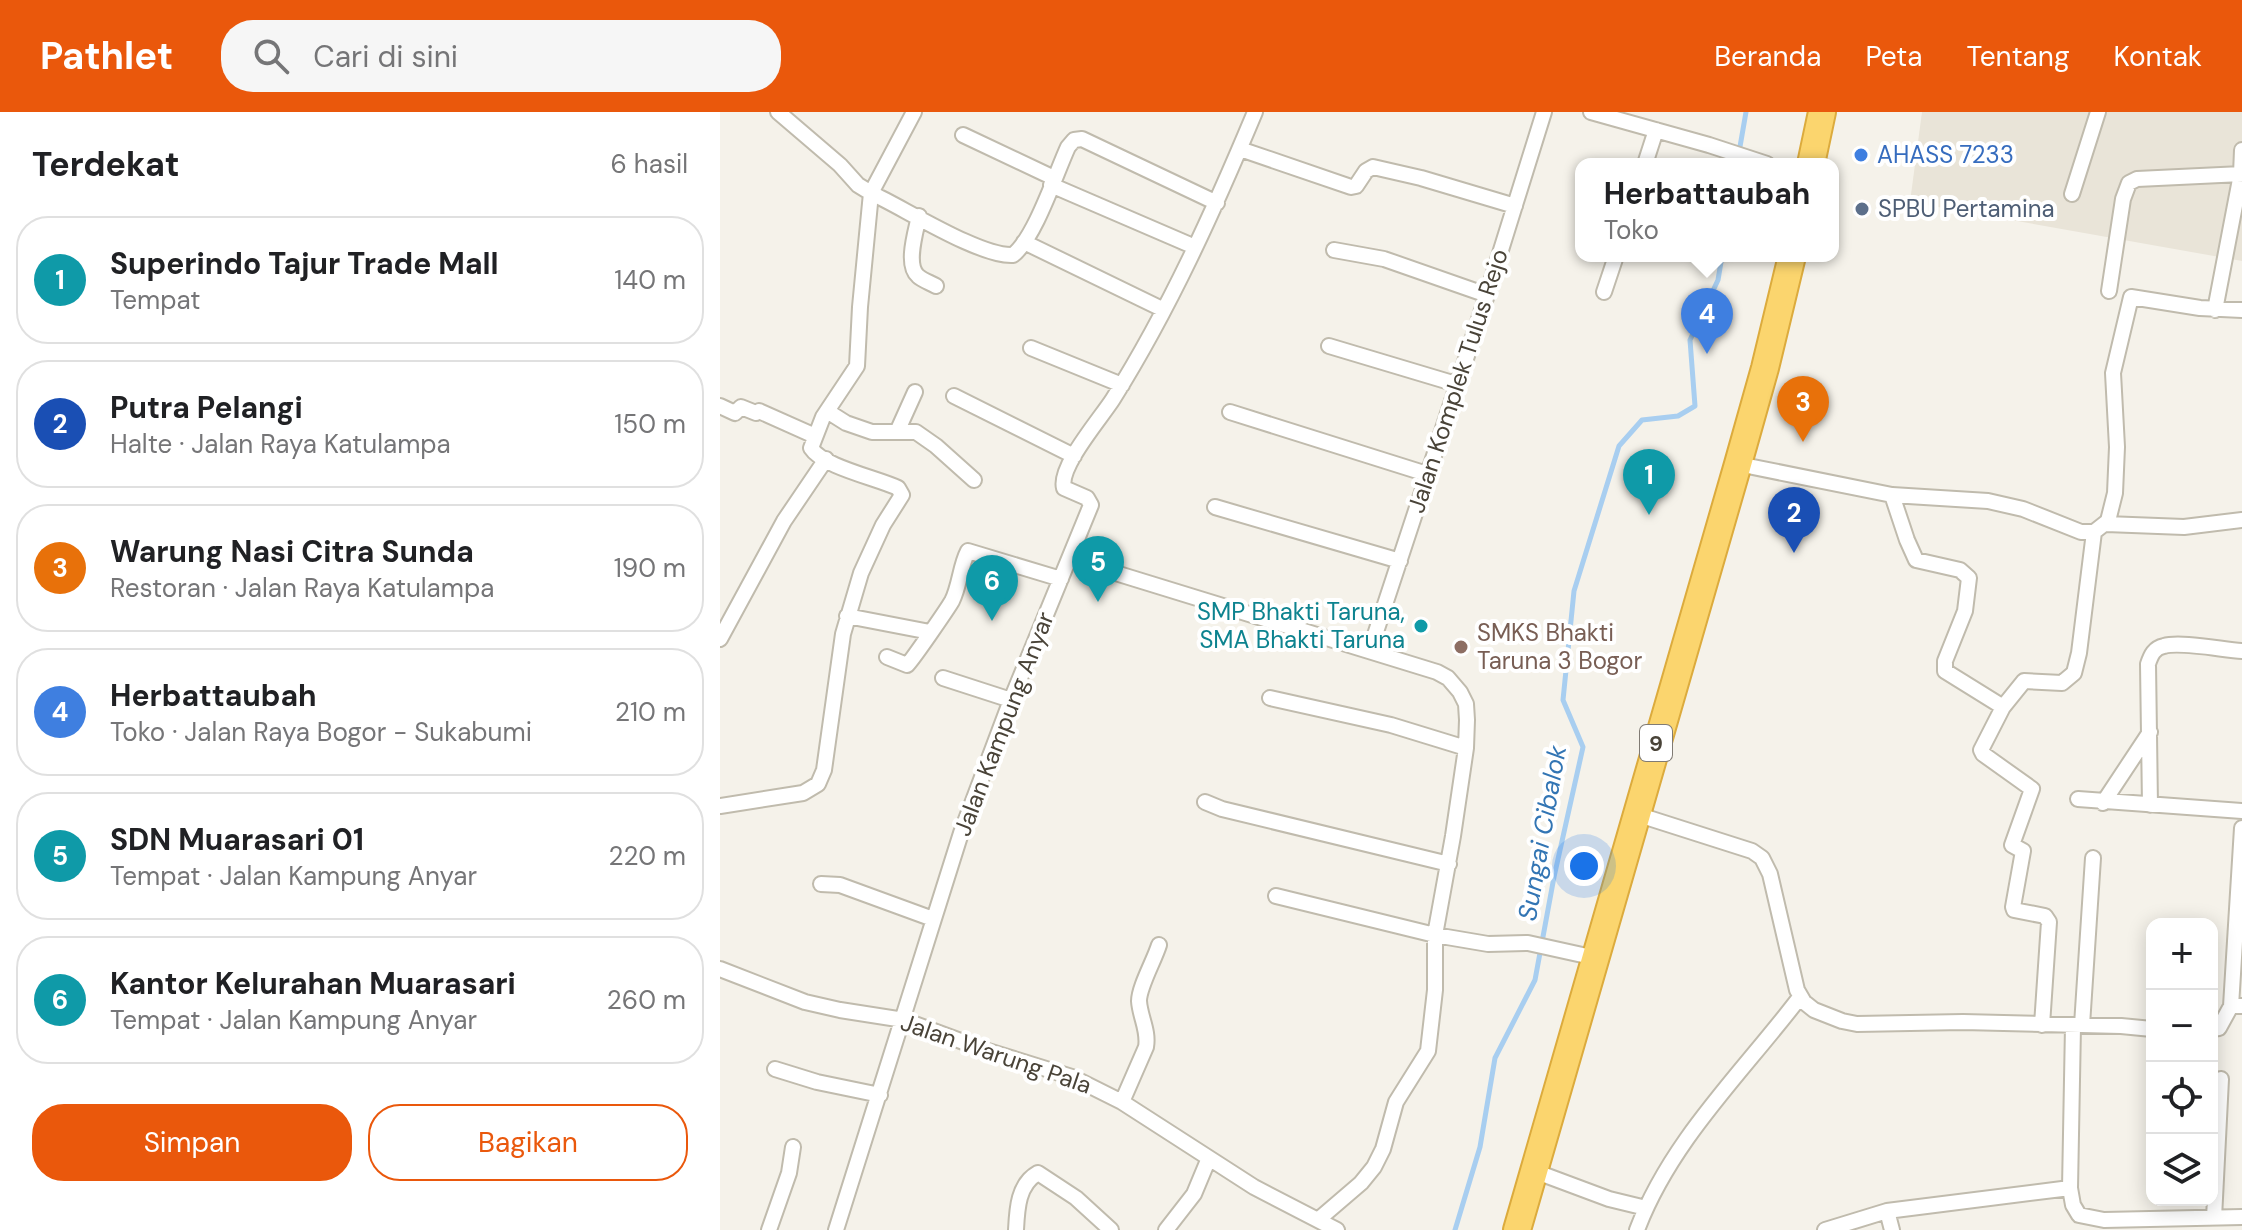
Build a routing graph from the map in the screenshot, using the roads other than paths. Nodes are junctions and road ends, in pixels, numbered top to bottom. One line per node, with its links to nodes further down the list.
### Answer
1 (778, 112): 17 (street)
2 (914, 112): 17 (street)
3 (1255, 112): 10 (street, Jalan Kampung Anyar)
4 (1544, 112): 20 (street, Jalan Komplek Tulus Rejo)
5 (1591, 112): 8 (street)
6 (1822, 112): 14 (highway)
7 (2098, 112): 18 (street)
8 (1656, 130): 12 (street); 13 (street)
9 (963, 135): 16 (street)
10 (1240, 149): 19 (street, Jalan Kampung Anyar); 20 (street)
11 (2242, 150): 15 (street)
12 (1647, 158)
13 (1749, 158)
14 (1812, 158)
15 (2242, 174): 28 (street); 32 (street)
16 (1053, 181): 19 (street); 22 (street); 23 (street)
17 (871, 193): 21 (street); 41 (street)
18 (2072, 194)
19 (1217, 203): 23 (street, Jalan Kampung Anyar)
20 (1515, 206): 30 (street, Jalan Komplek Tulus Rejo)
21 (919, 216): 22 (street); 27 (street)
22 (1024, 242): 31 (street)
23 (1195, 247): 31 (street, Jalan Kampung Anyar)
24 (1334, 250): 30 (street)
25 (1614, 262): 29 (street)
26 (1791, 262): 47 (highway, 9)
27 (936, 286)
28 (2109, 291)
29 (1604, 292)
30 (1487, 295): 36 (street, Jalan Komplek Tulus Rejo)
31 (1162, 309): 37 (street, Jalan Kampung Anyar)
32 (2215, 310): 33 (street); 53 (street)
33 (2242, 310)
34 (1329, 346): 36 (street)
35 (1031, 348): 37 (street)
36 (1456, 384): 48 (street, Jalan Komplek Tulus Rejo)
37 (1122, 385): 45 (street, Jalan Kampung Anyar)
38 (915, 392): 43 (street)
39 (954, 396): 45 (street)
40 (720, 406): 44 (street)
41 (827, 411): 43 (street); 44 (street)
42 (1230, 412): 48 (street)
43 (897, 432): 49 (street)
44 (815, 436): 46 (street)
45 (1074, 456): 54 (street, Jalan Kampung Anyar)
46 (826, 459): 57 (street); 59 (street)
47 (1738, 464): 50 (street); 75 (highway, 9)
48 (1427, 474): 55 (street, Jalan Komplek Tulus Rejo)
49 (974, 480)
50 (1892, 495): 53 (street); 66 (street)
51 (1215, 507): 55 (street)
52 (2242, 520): 53 (street)
53 (2100, 528): 66 (street)
54 (1070, 559): 56 (street, Jalan Kampung Anyar); 60 (street)
55 (1400, 561): 60 (street, Jalan Komplek Tulus Rejo)
56 (1061, 579): 58 (street); 65 (street, Jalan Kampung Anyar)
57 (847, 616): 58 (street); 73 (street)
58 (930, 632): 62 (street)
59 (720, 639)
60 (1370, 650): 68 (street)
61 (2242, 651): 67 (street)
62 (887, 657)
63 (943, 678): 65 (street)
64 (1270, 698): 68 (street)
65 (1011, 700): 81 (street, Jalan Kampung Anyar)
66 (2003, 707): 89 (street)
67 (2150, 732): 71 (street); 72 (street)
68 (1466, 748): 78 (street)
69 (2078, 799): 71 (street)
70 (1205, 802): 78 (street)
71 (2103, 803): 72 (street)
72 (2150, 805): 74 (street)
73 (720, 806)
74 (2242, 811)
75 (1636, 814): 84 (highway, 9); 86 (street)
76 (2242, 828): 87 (street)
77 (2093, 858): 90 (street)
78 (1449, 864): 82 (street)
79 (821, 884): 81 (street)
80 (1276, 896): 82 (street)
81 (933, 919): 88 (street, Jalan Kampung Anyar)
82 (1435, 935): 84 (street); 105 (street)
83 (1159, 945): 96 (street)
84 (1596, 958): 99 (highway, 9)
85 (720, 969): 88 (street, Jalan Warung Pala)
86 (1800, 997): 89 (street); 101 (street)
87 (2237, 1006): 91 (street)
88 (904, 1020): 95 (street, Jalan Kampung Anyar); 96 (street, Jalan Warung Pala)
89 (2042, 1025): 90 (street)
90 (2078, 1025): 92 (street); 100 (street)
91 (2218, 1028)
92 (2146, 1029)
93 (775, 1069): 95 (street)
94 (2221, 1079): 104 (street)
95 (880, 1095): 108 (street, Jalan Kampung Anyar)
96 (1122, 1102): 98 (street, Jalan Warung Pala)
97 (793, 1147): 107 (street)
98 (1209, 1158): 105 (street, Jalan Warung Pala); 111 (street)
99 (1534, 1171): 101 (street); 113 (highway, 9)
100 (2070, 1188): 102 (street); 106 (street)
101 (1646, 1208): 114 (street)
102 (1887, 1211): 115 (street); 116 (street)
103 (2242, 1217): 104 (street)
104 (2214, 1218): 106 (street)
105 (1319, 1219): 112 (street, Jalan Warung Pala)
106 (2103, 1225)
107 (769, 1230)
108 (836, 1230)
109 (1016, 1230): 110 (street)
110 (1111, 1230)
111 (1166, 1230)
112 (1337, 1230)
113 (1517, 1230)
114 (1637, 1230)
115 (1825, 1230)
116 (1892, 1230)

